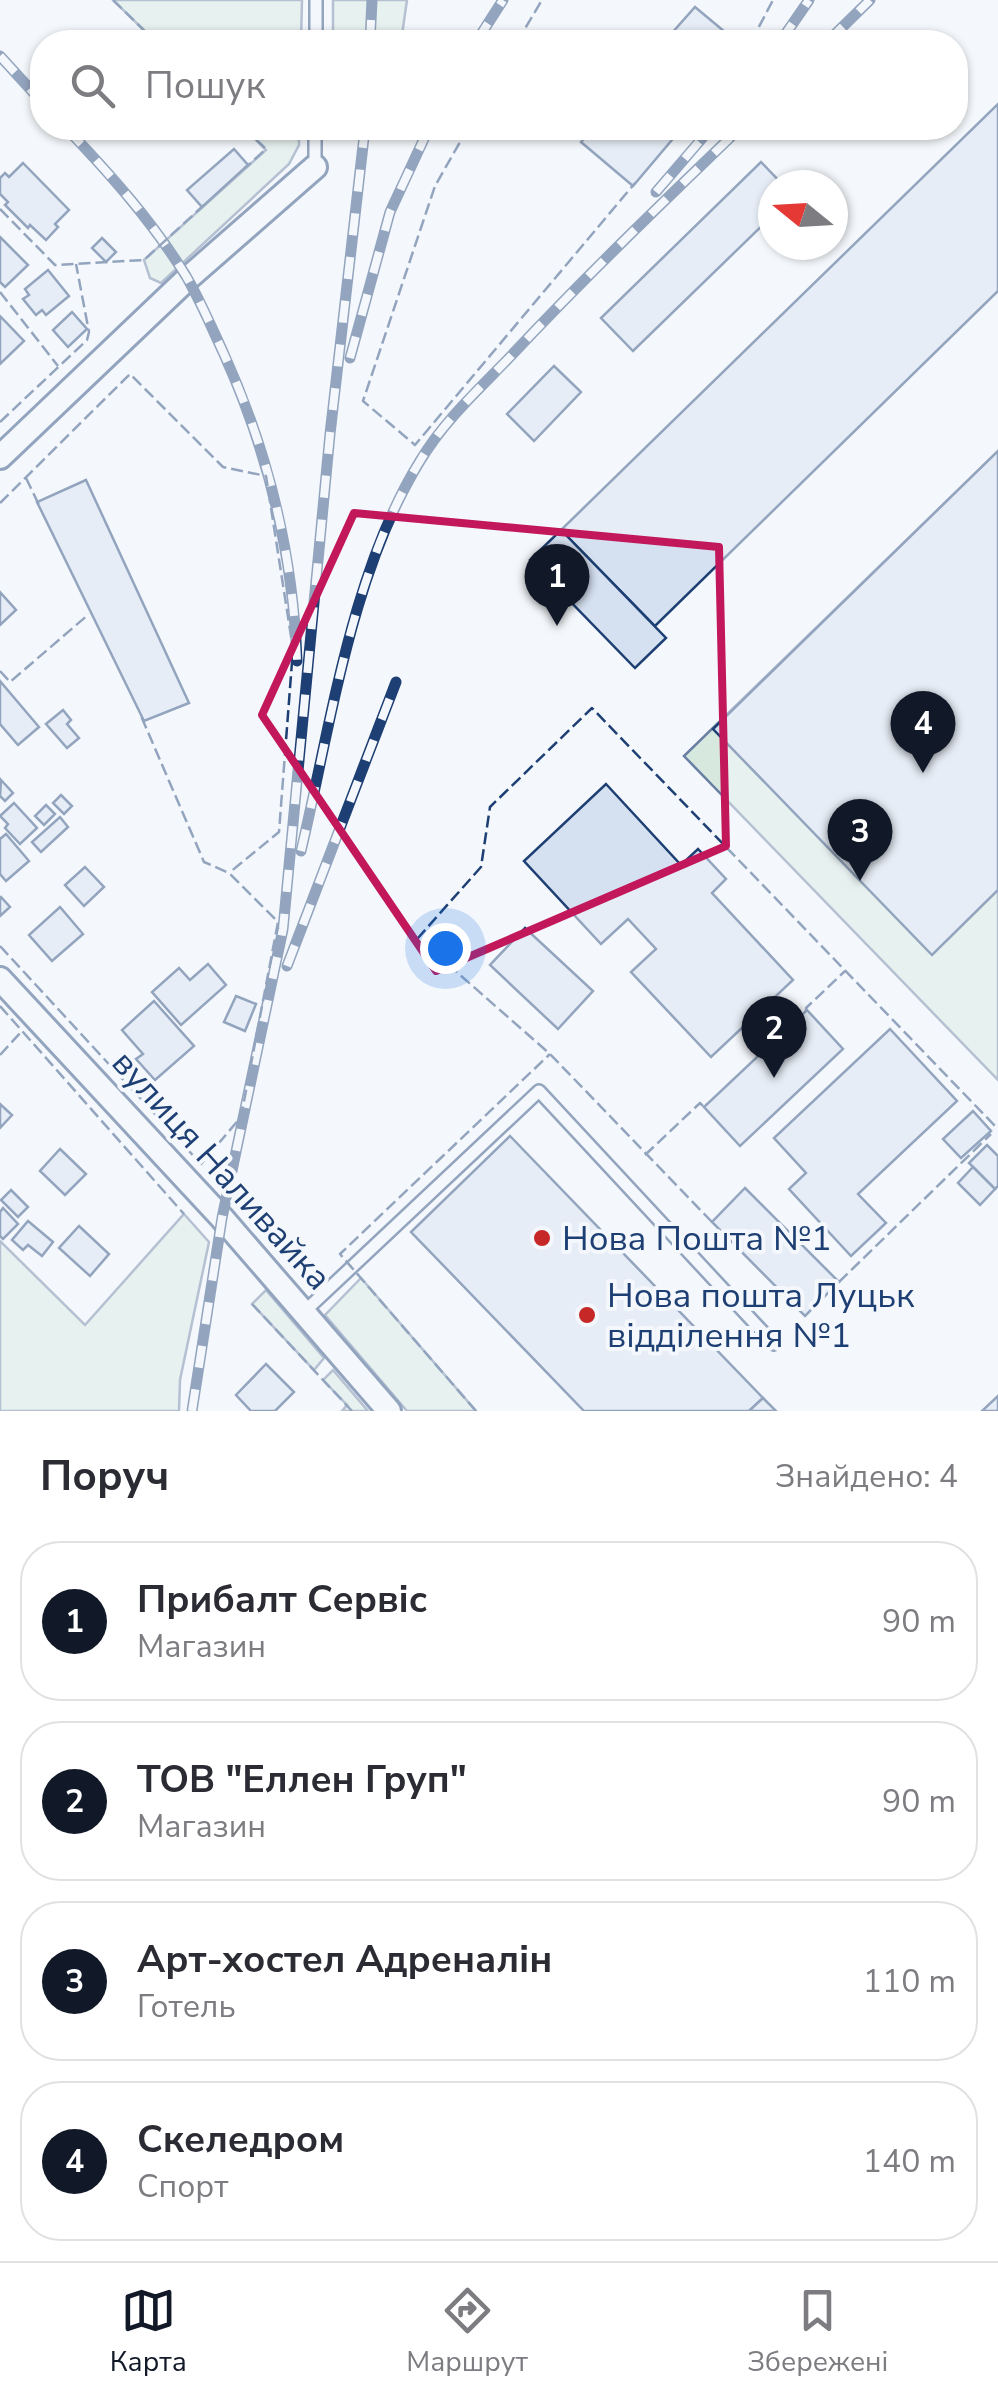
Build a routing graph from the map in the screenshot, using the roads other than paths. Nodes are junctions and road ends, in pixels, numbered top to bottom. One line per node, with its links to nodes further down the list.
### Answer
1 (316, 0): 2 (lane)
2 (316, 30)
3 (315, 140): 4 (lane)
4 (314, 167): 5 (street)
5 (0, 457)
6 (0, 980): 7 (street, вулиця Наливайка)
7 (304, 1312): 8 (lane); 9 (street, вулиця Наливайка)
8 (774, 1344)
9 (389, 1411)

